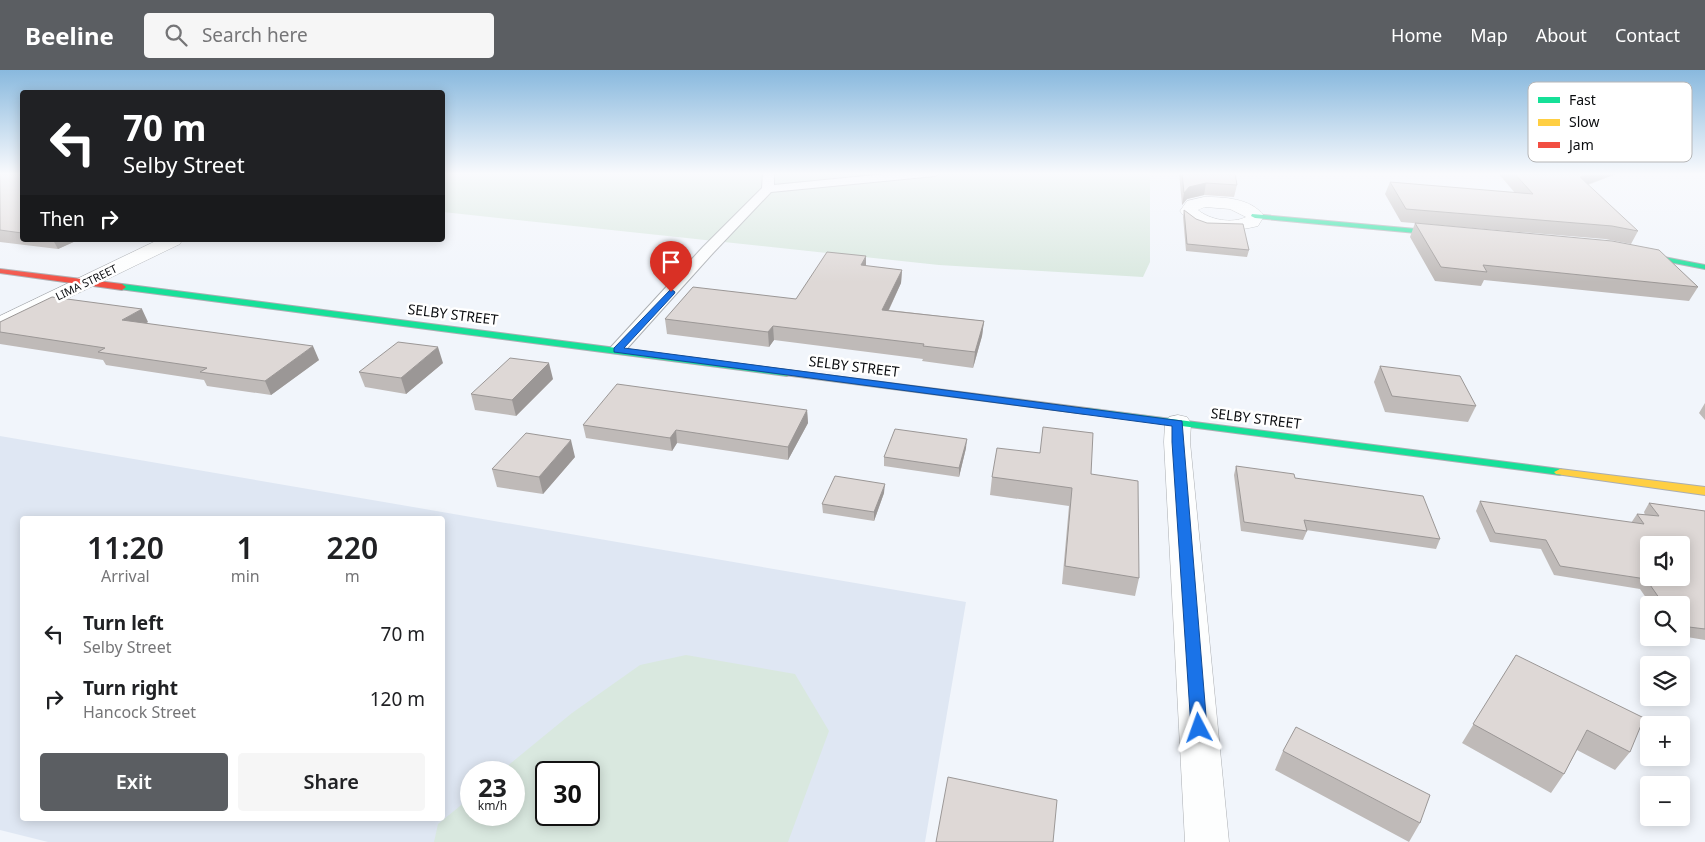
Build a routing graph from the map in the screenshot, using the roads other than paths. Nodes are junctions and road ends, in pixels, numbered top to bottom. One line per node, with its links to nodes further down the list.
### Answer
1 (748, 209): 10 (lane)
2 (1256, 216): 3 (street)
3 (1456, 234)
4 (169, 242): 8 (street, LIMA STREET)
5 (1614, 249): 6 (street)
6 (1705, 267)
7 (0, 270): 8 (street, SELBY STREET)
8 (87, 282): 9 (street, LIMA STREET); 10 (street, SELBY STREET)
9 (0, 324)
10 (617, 350): 11 (street, SELBY STREET)
11 (1178, 424): 12 (street, SELBY STREET); 13 (street)
12 (1705, 491)
13 (1207, 842)

